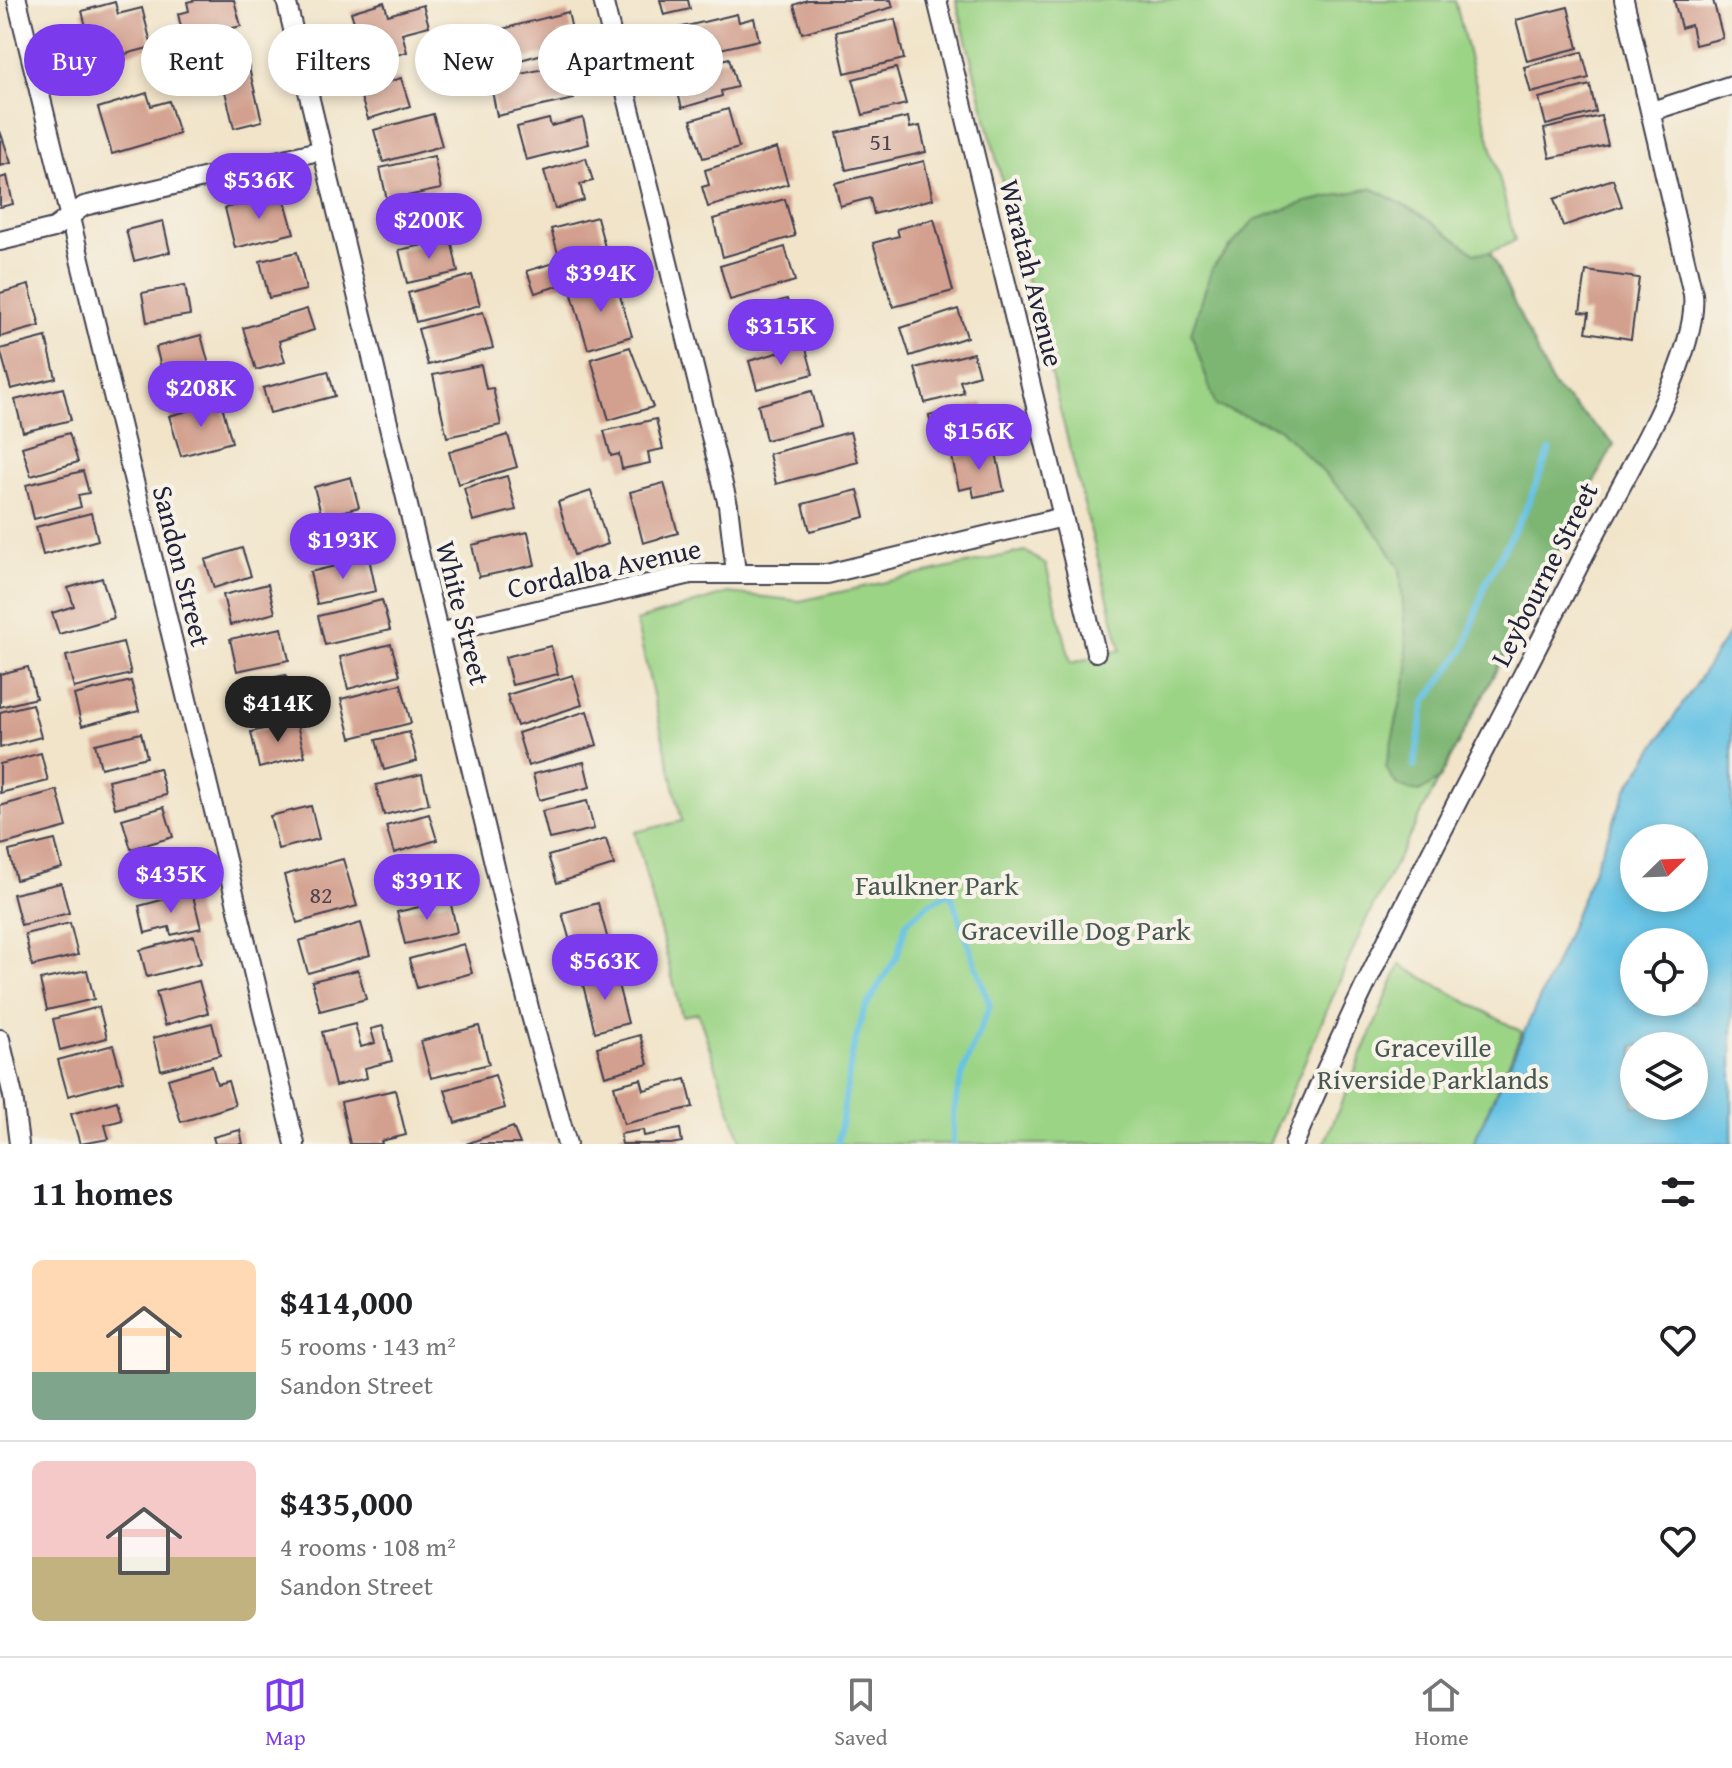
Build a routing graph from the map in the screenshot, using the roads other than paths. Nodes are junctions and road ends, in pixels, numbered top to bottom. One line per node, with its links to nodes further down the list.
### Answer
1 (17, 0): 9 (street, Sandon Street)
2 (286, 0): 8 (street, White Street)
3 (603, 0): 12 (street)
4 (937, 0): 11 (street, Waratah Avenue)
5 (1624, 0): 7 (street, Leybourne Street)
6 (1732, 85): 7 (street)
7 (1652, 111): 19 (street, Leybourne Street)
8 (323, 150): 9 (street); 13 (street, White Street)
9 (69, 217): 10 (street); 17 (street, Sandon Street)
10 (0, 241)
11 (1063, 517): 12 (street, Cordalba Avenue); 14 (street, Waratah Avenue)
12 (736, 573): 13 (street, Cordalba Avenue)
13 (439, 633): 18 (street, White Street)
14 (1096, 652)
15 (0, 1039): 16 (street)
16 (19, 1144)
17 (295, 1144)
18 (567, 1144)
19 (1294, 1144)

